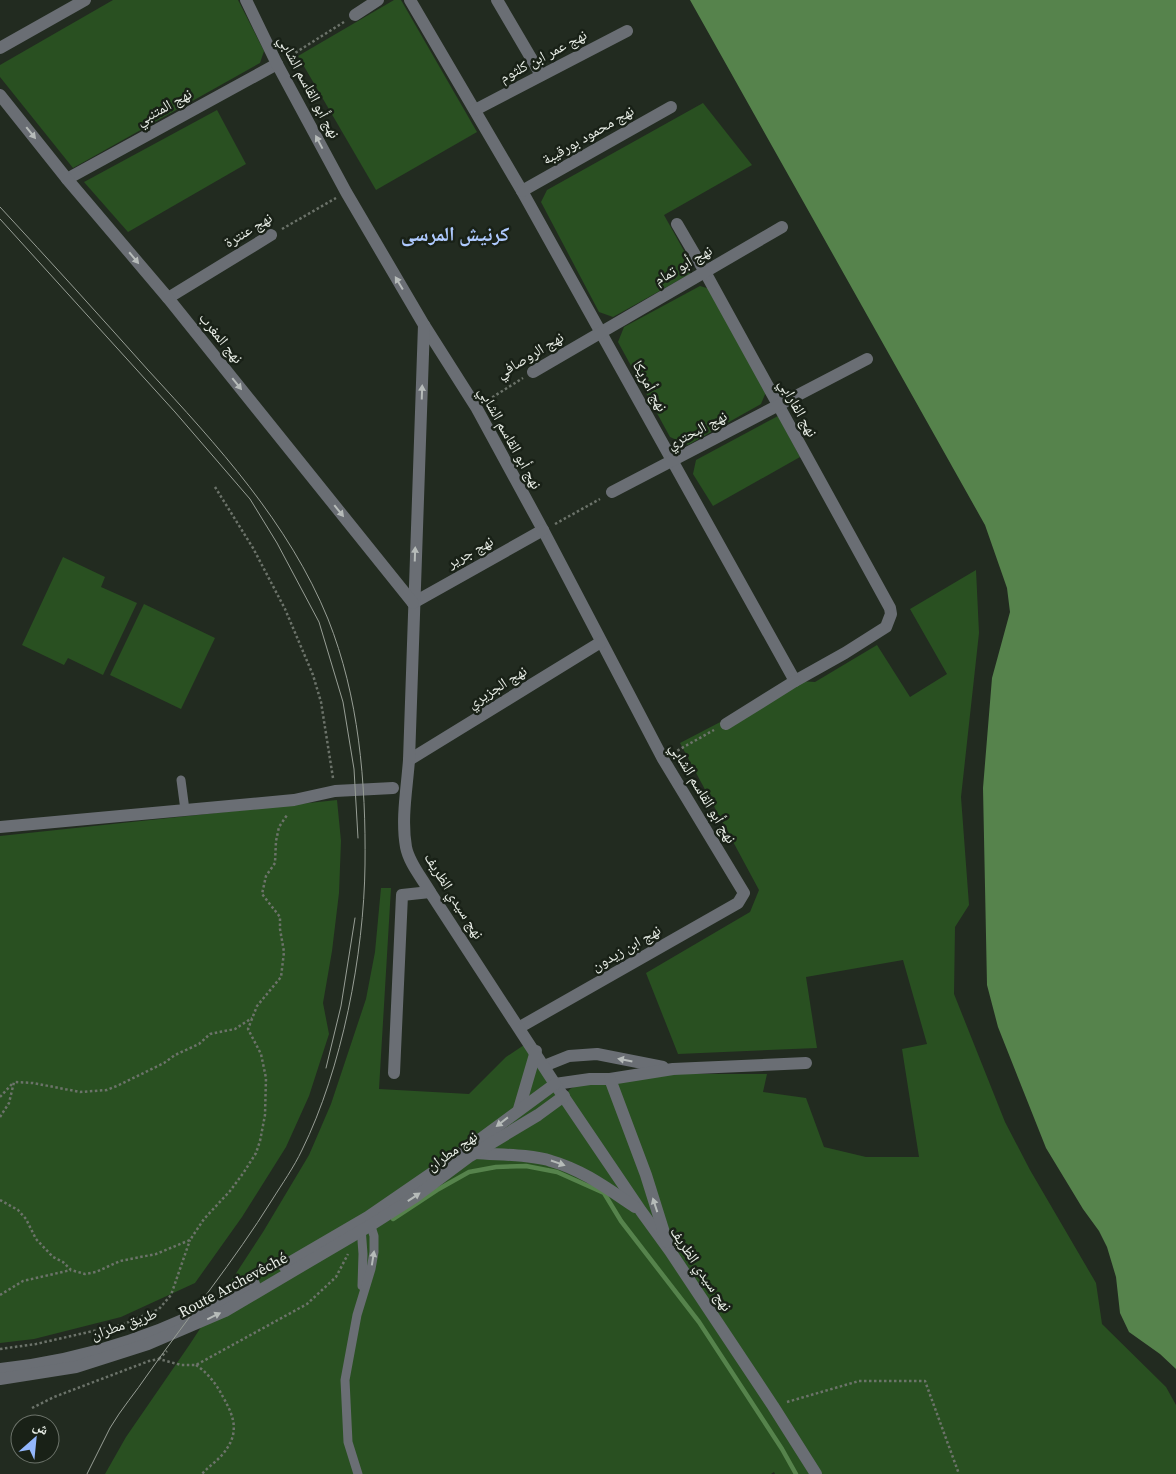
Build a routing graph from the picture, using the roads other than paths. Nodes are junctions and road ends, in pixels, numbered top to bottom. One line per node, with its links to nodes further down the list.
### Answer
1 (85, 0): 8 (street)
2 (246, 0): 9 (street, نهج أبو القاسم الشابي)
3 (378, 0): 6 (street)
4 (410, 0): 13 (street, نهج أمريكا)
5 (497, 0): 10 (street)
6 (355, 15)
7 (627, 30): 10 (street, نهج عمر ابن كلثوم)
8 (0, 48)
9 (277, 64): 14 (street, نهج المتنبي); 21 (street, نهج أبو القاسم الشابي, one-way to 9)
10 (541, 75): 13 (street, نهج عمر ابن كلثوم)
11 (0, 96): 14 (street, نهج المغرب, one-way to 14)
12 (671, 107): 15 (street, نهج محمود بورقيبة)
13 (475, 110): 15 (street, نهج أمريكا)
14 (67, 179): 20 (street, نهج المغرب, one-way to 20)
15 (522, 192): 22 (street, نهج أمريكا)
16 (678, 224): 19 (street, نهج الفارابي)
17 (782, 227): 19 (street, نهج أبو تمام)
18 (271, 235): 20 (street, نهج عنترة)
19 (705, 272): 22 (street, نهج أبو تمام); 25 (street, نهج الفارابي)
20 (168, 298): 29 (street, نهج المغرب, one-way to 29)
21 (424, 325): 28 (street, نهج أبو القاسم الشابي); 29 (street, نهج سيدي الظريف, one-way to 21)
22 (601, 332): 24 (street, نهج الروصافي); 26 (street, نهج أمريكا)
23 (867, 359): 25 (street, نهج البحتري)
24 (533, 372)
25 (777, 405): 26 (street, نهج البحتري); 31 (street, نهج الفارابي)
26 (674, 461): 27 (street, نهج البحتري); 31 (street, نهج أمريكا)
27 (612, 492)
28 (543, 530): 29 (street, نهج جرير); 30 (street, نهج أبو القاسم الشابي)
29 (414, 603): 33 (street, نهج سيدي الظريف)
30 (601, 642): 33 (street, نهج الجزيري); 39 (street, نهج أبو القاسم الشابي)
31 (795, 681): 32 (street)
32 (726, 724)
33 (409, 760): 38 (street, نهج سيدي الظريف)
34 (181, 780): 36 (lane)
35 (393, 788): 36 (street)
36 (184, 810): 37 (street)
37 (0, 827)
38 (430, 892): 40 (street, نهج سيدي الظريف); 45 (street)
39 (744, 893): 40 (street, نهج ابن زيدون)
40 (520, 1027): 41 (street, نهج سيدي الظريف)
41 (536, 1051): 43 (street, نهج سيدي الظريف); 49 (street)
42 (806, 1063): 44 (street)
43 (544, 1066): 44 (street, one-way to 43); 47 (street, نهج سيدي الظريف)
44 (673, 1069): 46 (street)
45 (394, 1073)
46 (610, 1079): 47 (street); 53 (street, one-way to 46)
47 (555, 1084): 48 (street, نهج سيدي الظريف); 49 (street, نهج مطران)
48 (564, 1096): 50 (street, نهج مطران); 51 (street, نهج سيدي الظريف)
49 (519, 1109): 52 (street, نهج مطران, one-way to 52)
50 (475, 1153): 51 (street, one-way to 51); 52 (street, نهج مطران, one-way to 50)
51 (641, 1211): 53 (street, نهج سيدي الظريف)
52 (363, 1225): 54 (street, طريق مطران); 55 (street, Route Archevêché, one-way to 52); 56 (lane)
53 (670, 1251): 57 (street, نهج سيدي الظريف)
54 (0, 1368)
55 (0, 1378)
56 (358, 1474)
57 (816, 1474)

